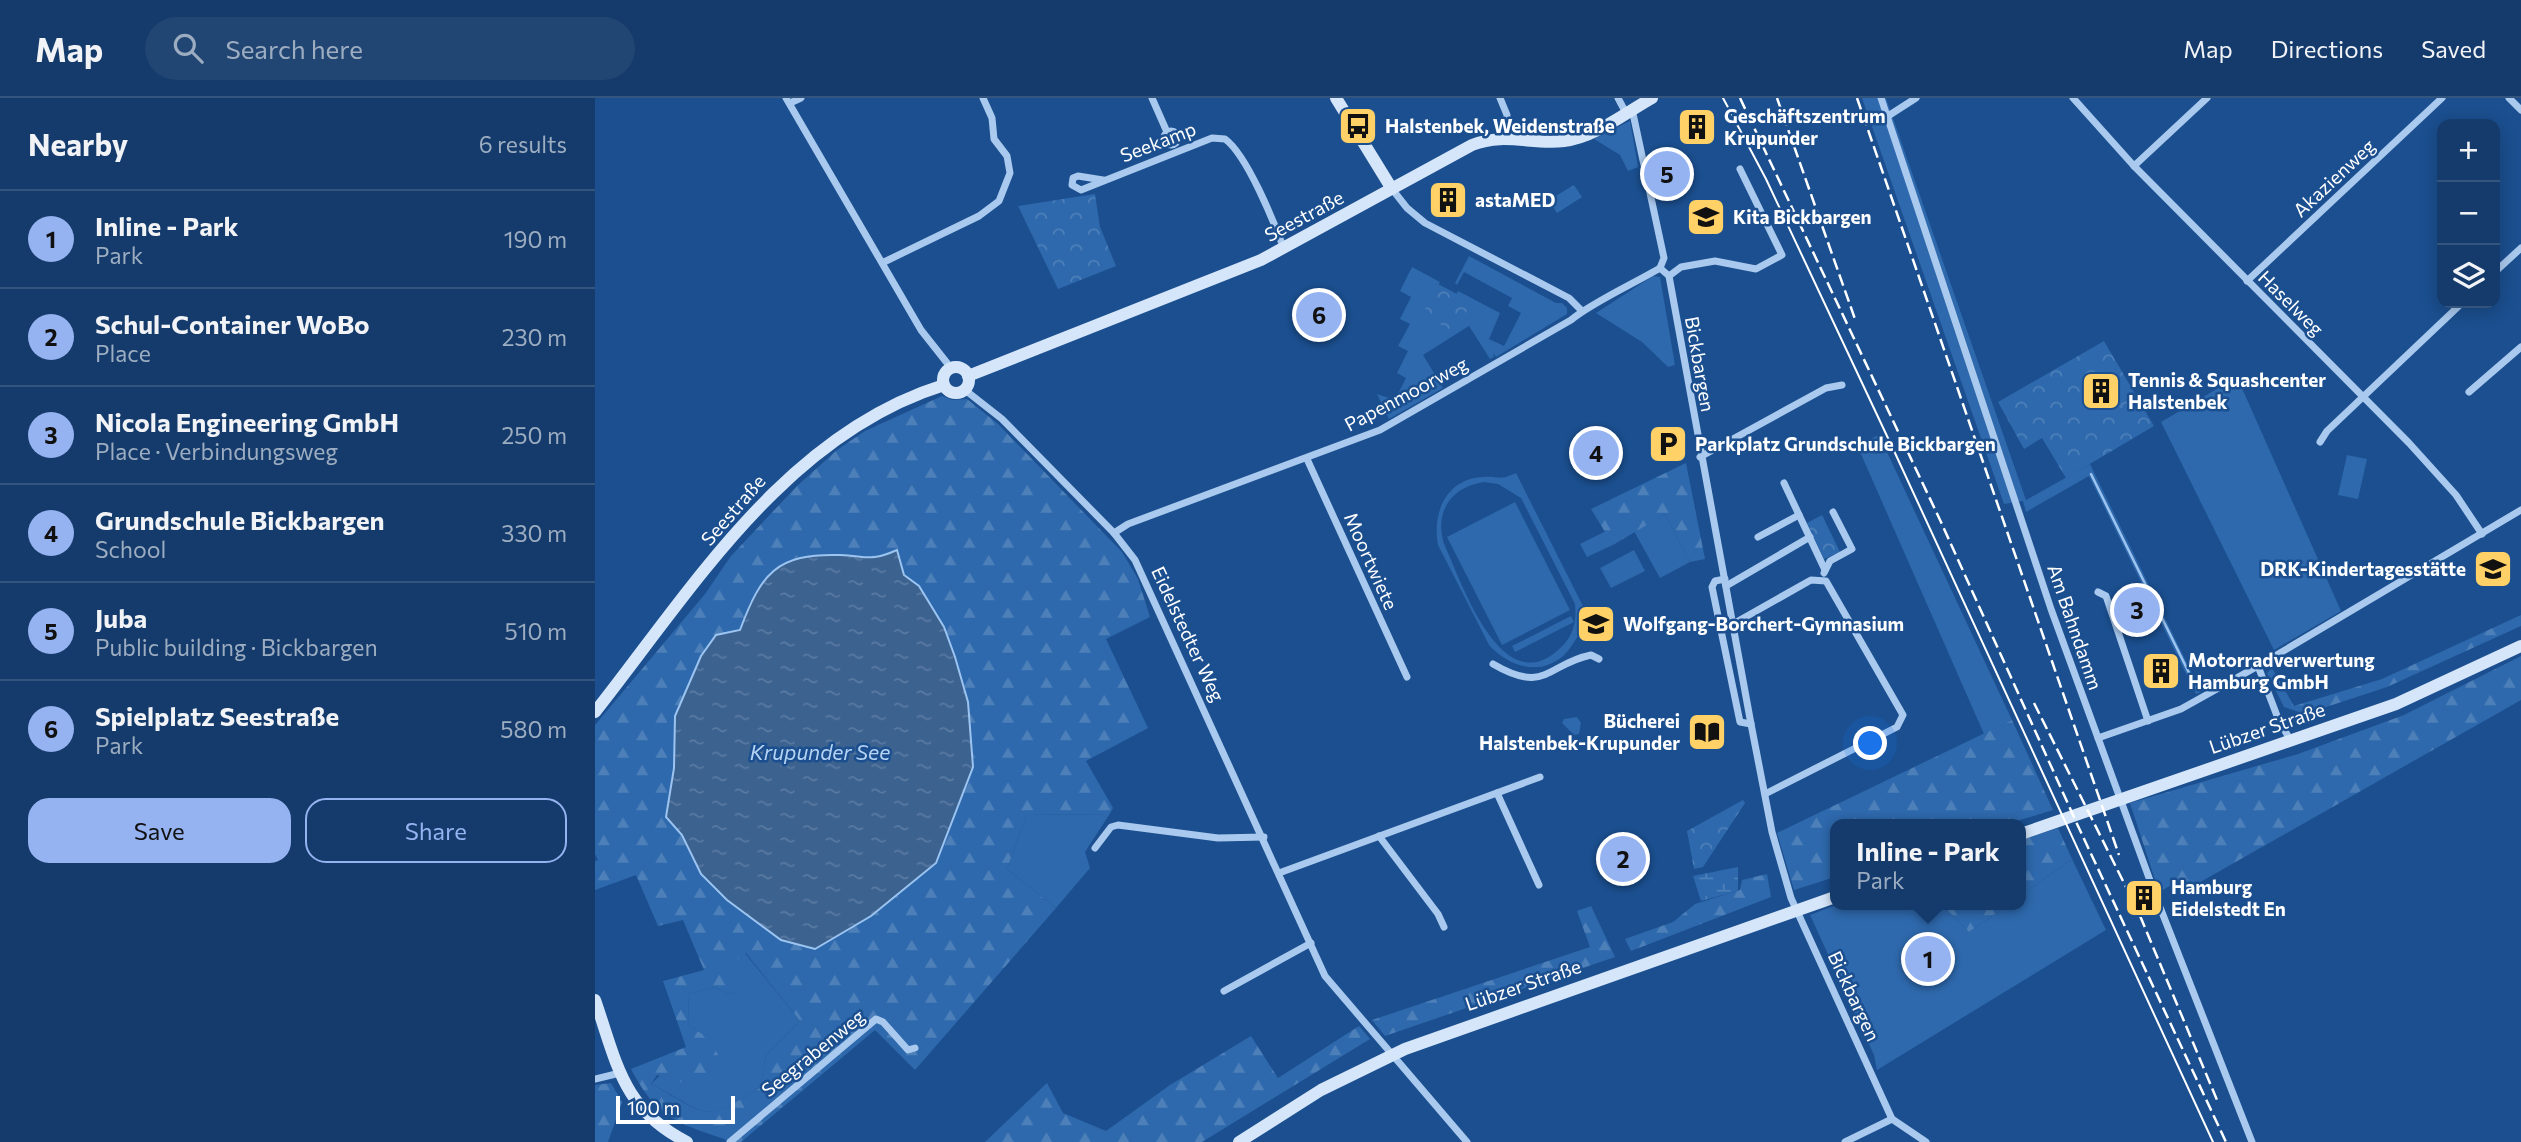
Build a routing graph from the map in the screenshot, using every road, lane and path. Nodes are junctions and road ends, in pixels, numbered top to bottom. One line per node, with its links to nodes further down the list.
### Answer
1 (801, 98): 14 (street)
2 (983, 98): 26 (street)
3 (1152, 98): 19 (street)
4 (1336, 98): 23 (street)
5 (1500, 98): 18 (street)
6 (1618, 98): 16 (street)
7 (1651, 98): 16 (street, Seestraße)
8 (1881, 98): 17 (street, Am Bahndamm)
9 (1916, 98): 17 (street)
10 (2073, 98): 20 (street, Haselweg)
11 (2207, 98): 20 (street)
12 (2442, 98): 30 (street, Akazienweg)
13 (2509, 98): 15 (street)
14 (788, 101): 26 (street)
15 (2521, 110)
16 (1629, 111): 18 (street, Seestraße); 28 (street)
17 (1888, 116): 65 (street, Am Bahndamm)
18 (1507, 137): 23 (street, Seestraße)
19 (1174, 148): 22 (street, Seekamp); 25 (street, Seekamp)
20 (2134, 166): 30 (street, Haselweg)
21 (1740, 169): 29 (street)
22 (1103, 180)
23 (1392, 189): 25 (street, Seestraße); 32 (street)
24 (2521, 248): 27 (street)
25 (1285, 249): 35 (street, Seestraße)
26 (884, 262): 34 (street)
27 (2500, 267)
28 (1660, 268): 29 (street); 32 (street, Papenmoorweg)
29 (1669, 276): 42 (street, Bickbargen)
30 (2247, 281): 40 (street, Haselweg)
31 (2457, 308): 40 (street)
32 (1581, 310): 43 (street, Papenmoorweg)
33 (2521, 347): 39 (street)
34 (951, 368): 35 (street); 36 (street)
35 (968, 376): 38 (street)
36 (943, 385): 38 (street); 62 (street, Seestraße)
37 (1842, 385): 42 (street)
38 (965, 390): 48 (street, Eidelstedter Weg)
39 (2469, 392)
40 (2363, 396): 41 (street); 49 (street, Haselweg)
41 (2320, 442)
42 (1700, 457): 54 (street, Bickbargen)
43 (1307, 459): 48 (street, Papenmoorweg); 61 (street, Moortwiete)
44 (1784, 483): 47 (street)
45 (2521, 510): 49 (street)
46 (1833, 512): 52 (street)
47 (1799, 516): 50 (street); 51 (street)
48 (1114, 533): 72 (street, Eidelstedter Weg)
49 (2482, 534): 60 (street)
50 (1758, 537)
51 (1810, 537): 52 (street); 54 (street)
52 (1825, 570): 53 (street)
53 (1822, 579): 56 (street); 69 (street)
54 (1725, 582): 56 (street, Bickbargen); 64 (street, Bickbargen)
55 (2098, 592): 63 (street)
56 (1733, 624): 64 (street, Bickbargen)
57 (2521, 646): 66 (street, Lübzer Straße)
58 (1599, 659): 59 (street)
59 (1493, 664)
60 (2258, 666): 63 (street); 66 (street)
61 (1407, 677)
62 (595, 712)
63 (2148, 721): 65 (street)
64 (1751, 724): 69 (street, Bickbargen)
65 (2098, 738): 93 (street, Am Bahndamm)
66 (2291, 741): 70 (street, Lübzer Straße)
67 (1540, 777): 68 (street)
68 (1497, 793): 71 (street); 75 (street)
69 (1765, 794): 77 (street, Bickbargen)
70 (2026, 832)
71 (1379, 836): 74 (street); 78 (street)
72 (1263, 837): 73 (street); 74 (street, Eidelstedter Weg)
73 (1095, 848)
74 (1279, 873): 79 (street, Eidelstedter Weg)
75 (1539, 885)
76 (1830, 899): 77 (street, Lübzer Straße)
77 (1797, 911): 83 (street, Lübzer Straße); 86 (street, Bickbargen)
78 (1444, 927)
79 (1311, 943): 80 (street); 83 (street, Eidelstedter Weg)
80 (1224, 991)
81 (595, 1000): 84 (street)
82 (915, 1048): 88 (street, Seegrabenweg)
83 (1392, 1054): 89 (street, Lübzer Straße); 90 (street, Eidelstedter Weg)
84 (620, 1073): 85 (street); 87 (street)
85 (595, 1079)
86 (1892, 1118): 91 (street); 92 (street)
87 (680, 1141)
88 (730, 1142)
89 (1239, 1142)
90 (1467, 1142)
91 (1845, 1142)
92 (1926, 1142)
93 (2252, 1142)

